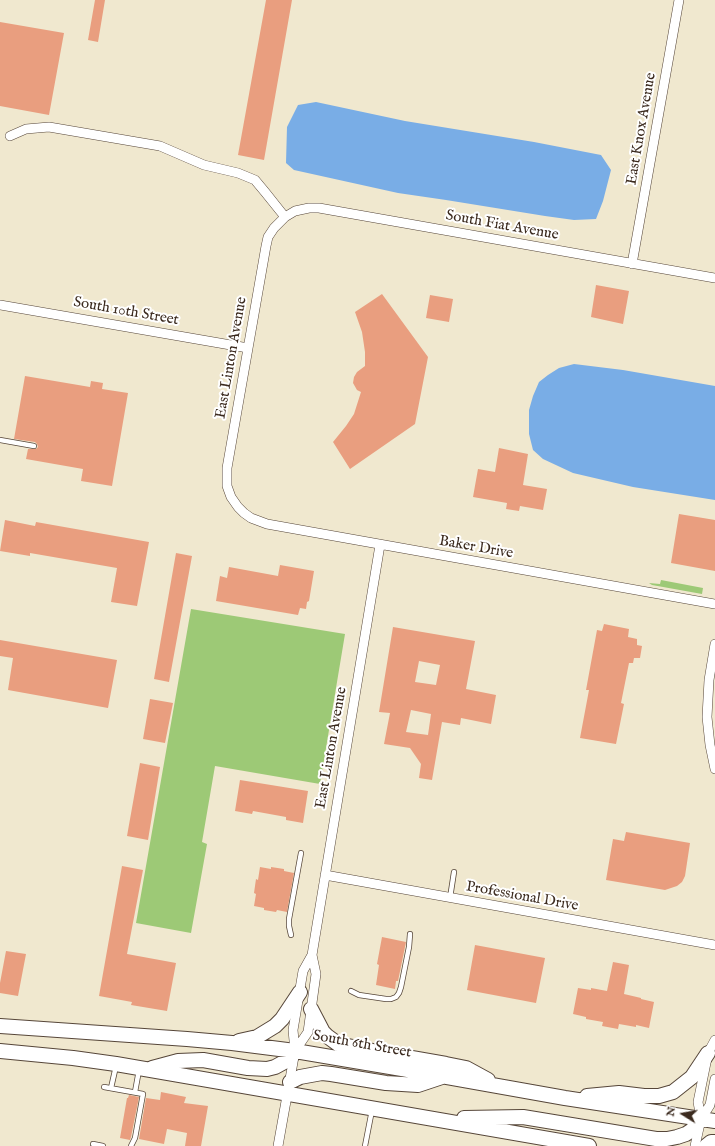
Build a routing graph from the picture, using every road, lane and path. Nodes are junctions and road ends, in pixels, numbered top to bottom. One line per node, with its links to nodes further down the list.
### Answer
1 (679, 0): 4 (street, East Knox Avenue)
2 (10, 136): 3 (street)
3 (285, 217): 4 (street, South Fiat Avenue); 7 (street, East Linton Avenue)
4 (632, 264): 5 (street, South Fiat Avenue)
5 (715, 278)
6 (0, 305): 7 (street, South 10th Street)
7 (248, 348): 10 (street, East Linton Avenue)
8 (0, 440): 9 (lane)
9 (34, 446)
10 (238, 507): 11 (street, Baker Drive)
11 (380, 545): 12 (street, Baker Drive); 17 (street, East Linton Avenue)
12 (715, 604)
13 (715, 644): 14 (street)
14 (715, 769)
15 (301, 852): 20 (lane)
16 (454, 872): 18 (lane)
17 (325, 875): 18 (street, Professional Drive); 22 (street, East Linton Avenue)
18 (450, 898): 21 (street, Professional Drive)
19 (410, 934): 23 (lane)
20 (291, 935)
21 (715, 945)
22 (312, 955): 24 (street, East Linton Avenue); 25 (street, East Linton Avenue)
23 (352, 991)
24 (300, 992): 28 (main road); 30 (street, East Linton Avenue)
25 (311, 1008): 30 (street, East Linton Avenue); 36 (main road)
26 (0, 1026): 28 (main road, South 6th Street)
27 (715, 1040): 31 (street)
28 (232, 1043): 30 (main road, South 6th Street)
29 (0, 1051): 32 (main road)
30 (295, 1051): 33 (main road); 34 (main road, South 6th Street); 39 (street, East Linton Avenue)
31 (708, 1053): 41 (main road); 44 (street)
32 (116, 1064): 33 (main road); 38 (lane)
33 (143, 1068): 39 (main road); 40 (lane)
34 (444, 1076): 36 (main road, South 6th Street); 39 (main road)
35 (715, 1080): 44 (street)
36 (500, 1086): 41 (main road, South 6th Street)
37 (104, 1087): 38 (lane)
38 (112, 1088): 40 (lane)
39 (289, 1088): 42 (main road); 50 (street, East Linton Avenue)
40 (135, 1092): 49 (lane)
41 (565, 1098): 44 (main road, South 6th Street)
42 (372, 1108): 43 (main road); 51 (lane)
43 (430, 1119): 44 (main road); 52 (main road)
44 (701, 1120): 45 (main road, South 6th Street); 53 (street)
45 (715, 1121)
46 (715, 1142): 54 (main road)
47 (93, 1144): 48 (lane)
48 (103, 1146)
49 (131, 1146)
50 (278, 1146)
51 (365, 1146)
52 (589, 1146)
53 (695, 1146)
54 (706, 1146)

